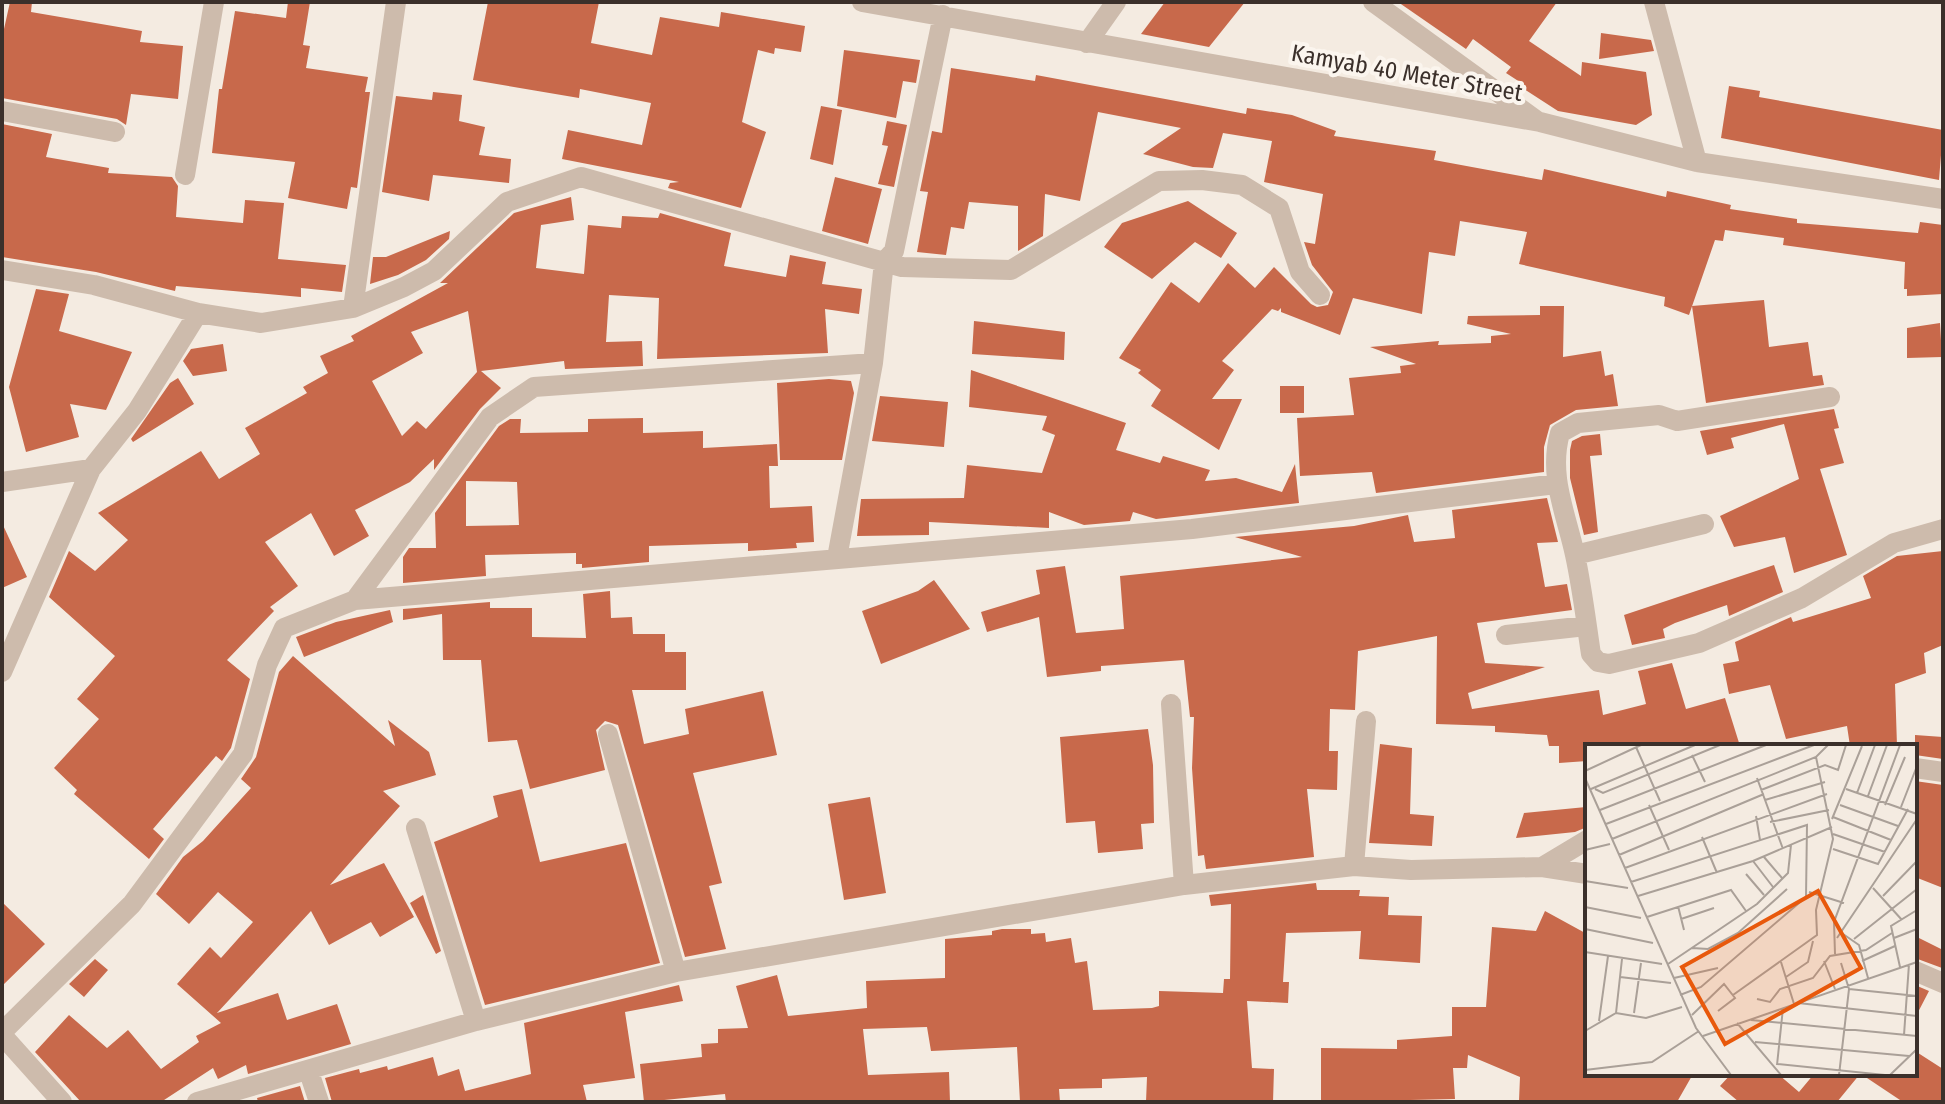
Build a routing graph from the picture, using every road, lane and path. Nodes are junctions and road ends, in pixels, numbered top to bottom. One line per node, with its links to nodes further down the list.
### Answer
1 (214, 2): 14 (street)
2 (396, 2): 19 (street)
3 (862, 2): 7 (street, Kamyab 40 Meter Street)
4 (1116, 2): 9 (street)
5 (1373, 2): 11 (street)
6 (1654, 2): 13 (street)
7 (908, 6): 8 (street, Kamyab 40 Meter Street)
8 (943, 15): 9 (street, Kamyab 40 Meter Street); 16 (street)
9 (1087, 43): 11 (street, Kamyab 40 Meter Street)
10 (2, 111): 12 (street)
11 (1540, 122): 13 (street, Kamyab 40 Meter Street)
12 (115, 132)
13 (1697, 162): 15 (street, Kamyab 40 Meter Street)
14 (185, 175)
15 (1943, 199)
16 (884, 262): 18 (street); 19 (street); 21 (street)
17 (2, 270): 20 (street)
18 (1320, 295)
19 (353, 308): 20 (street)
20 (198, 313): 23 (street)
21 (873, 363): 29 (street); 30 (street)
22 (1830, 397): 25 (street)
23 (91, 469): 24 (street); 33 (street)
24 (2, 482)
25 (1556, 484): 28 (street); 29 (street)
26 (1704, 524): 28 (street)
27 (1943, 529): 31 (street)
28 (1575, 555): 31 (street)
29 (837, 558): 30 (street)
30 (355, 600): 49 (street)
31 (1586, 626): 32 (street)
32 (1506, 635)
33 (2, 672)
34 (1171, 704): 44 (street)
35 (1366, 721): 41 (street)
36 (608, 734): 45 (street)
37 (1917, 768): 38 (street)
38 (1943, 772)
39 (416, 828): 48 (street)
40 (1585, 841): 42 (street)
41 (1354, 866): 42 (street); 44 (street)
42 (1542, 867): 43 (street)
43 (1585, 874)
44 (1184, 885): 45 (street)
45 (676, 972): 48 (street)
46 (1917, 972): 47 (street)
47 (1943, 983)
48 (476, 1021): 50 (street)
49 (2, 1034): 51 (street)
50 (309, 1072): 52 (street); 53 (street)
51 (62, 1102)
52 (197, 1102)
53 (319, 1102)

